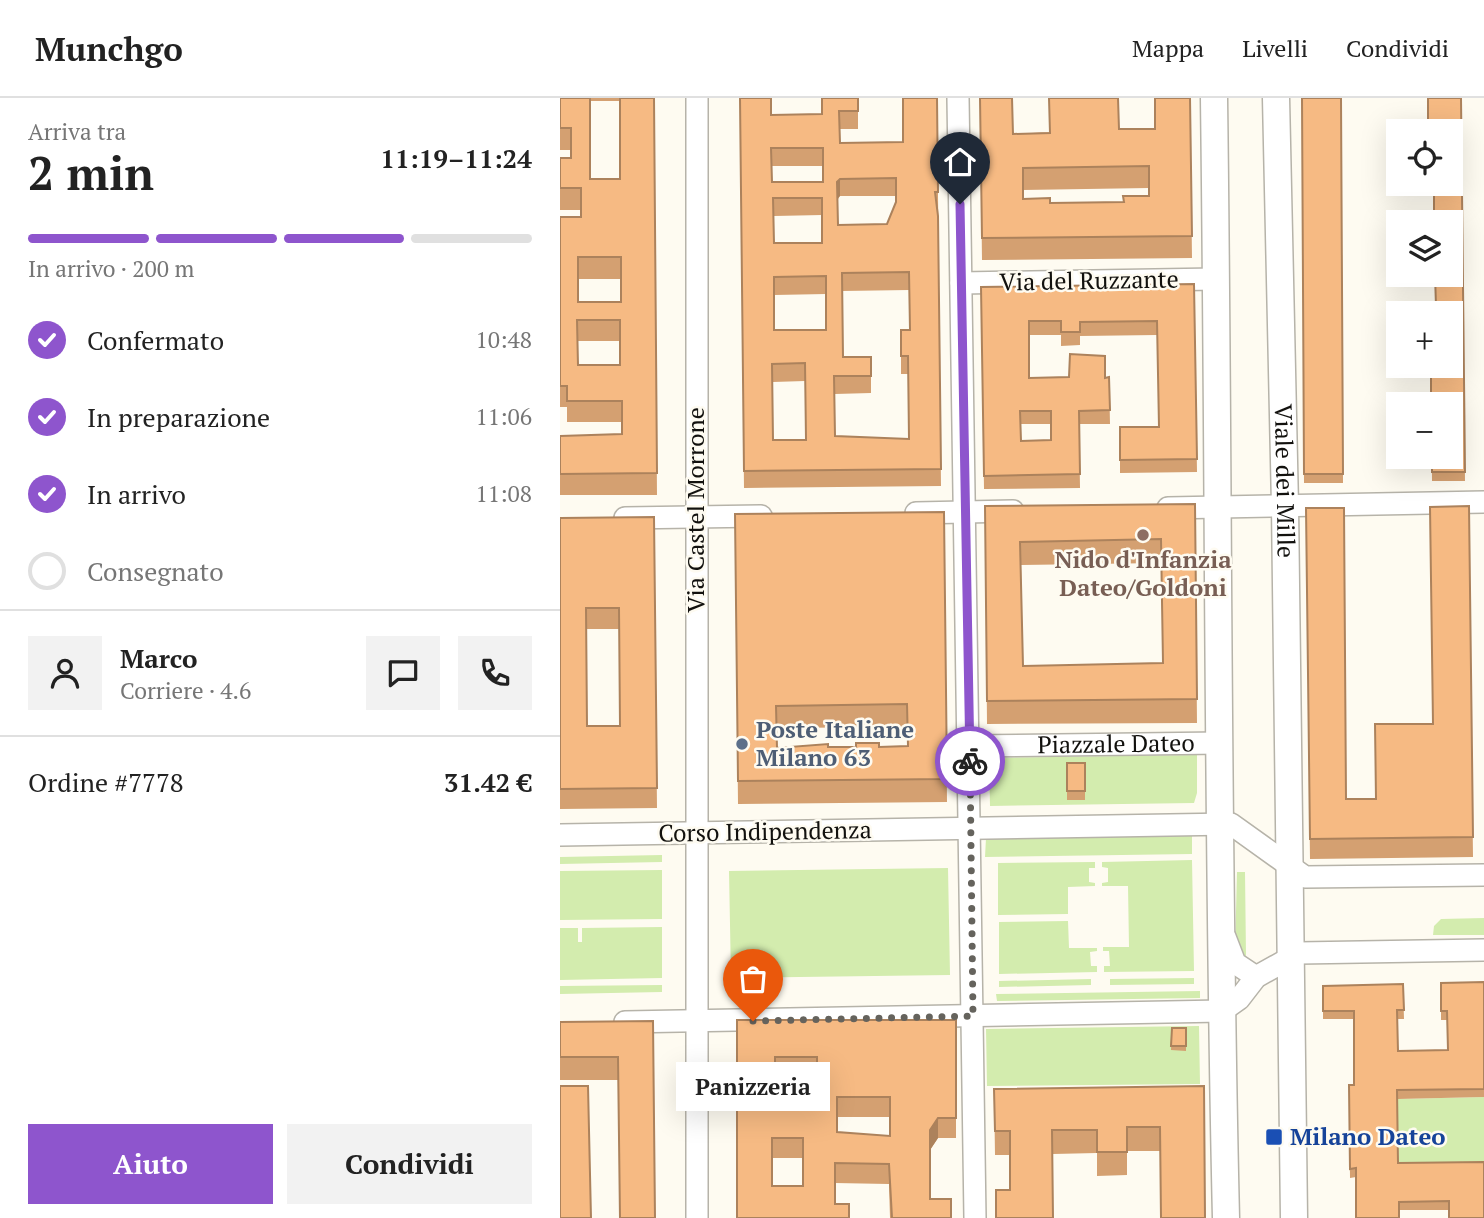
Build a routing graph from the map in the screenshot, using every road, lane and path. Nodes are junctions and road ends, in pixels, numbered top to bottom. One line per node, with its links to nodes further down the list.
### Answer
1 (697, 98): 15 (street, Via Castel Morrone)
2 (958, 98): 6 (street)
3 (1214, 98): 5 (main road)
4 (1276, 98): 8 (main road, Viale dei Mille)
5 (1216, 279): 6 (street, Via del Ruzzante); 9 (main road)
6 (961, 283): 12 (street)
7 (1484, 502): 8 (street)
8 (1285, 506): 9 (street); 23 (main road, Viale dei Mille)
9 (1218, 507): 10 (street); 17 (main road)
10 (1143, 508)
11 (1036, 510): 12 (street)
12 (964, 512): 13 (street); 18 (street)
13 (890, 513)
14 (783, 515): 15 (street)
15 (695, 517): 16 (street); 21 (street, Via Castel Morrone)
16 (599, 518)
17 (1221, 743): 18 (street, Piazzale Dateo); 19 (main road, Piazzale Dateo)
18 (969, 746): 20 (street)
19 (1222, 824): 20 (street); 23 (street); 25 (main road, Piazzale Dateo)
20 (971, 828): 21 (street, Corso Indipendenza); 30 (street)
21 (697, 833): 22 (street, Corso Indipendenza); 32 (street, Via Castel Morrone)
22 (560, 835)
23 (1287, 866): 24 (street); 27 (main road)
24 (1484, 875)
25 (1222, 927): 28 (street, Piazzale Dateo); 29 (main road, Piazzale Dateo)
26 (1484, 950): 27 (street)
27 (1290, 956): 28 (street); 38 (main road)
28 (1256, 977): 29 (street)
29 (1222, 1011): 30 (street); 37 (main road, Piazzale Dateo)
30 (973, 1016): 32 (street); 33 (street)
31 (610, 1022): 32 (street)
32 (698, 1022): 35 (street, Via Castel Morrone)
33 (973, 1093): 34 (street); 36 (street)
34 (995, 1093)
35 (697, 1218)
36 (975, 1218)
37 (1226, 1218)
38 (1294, 1218)

